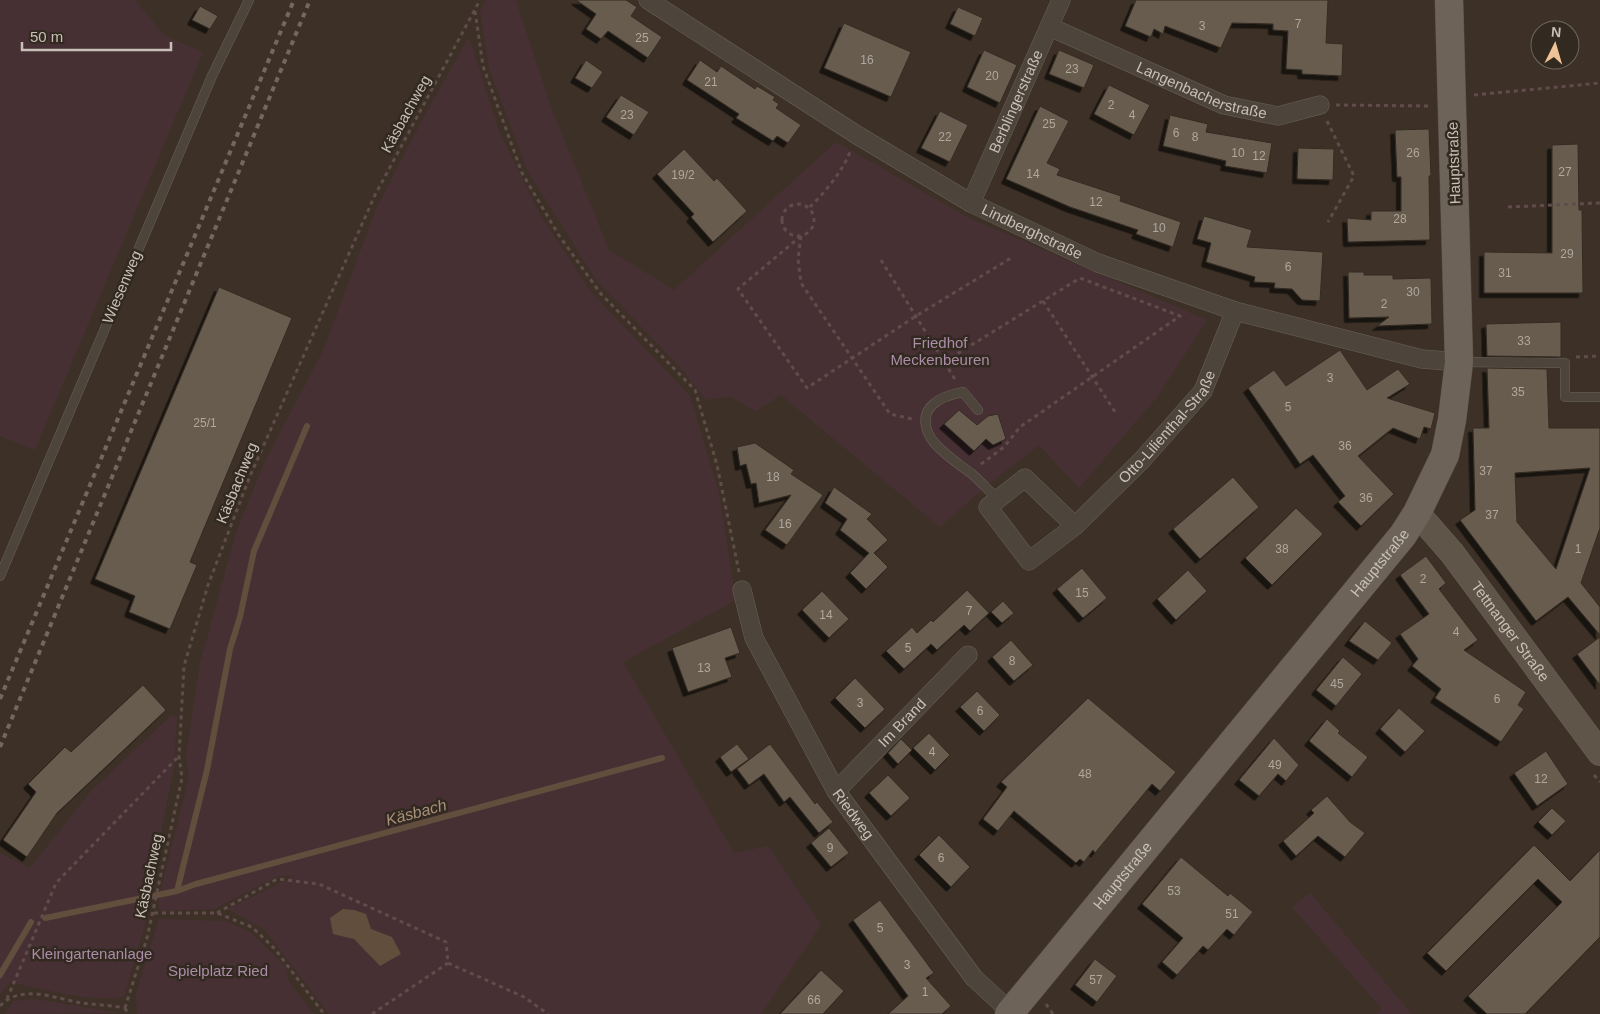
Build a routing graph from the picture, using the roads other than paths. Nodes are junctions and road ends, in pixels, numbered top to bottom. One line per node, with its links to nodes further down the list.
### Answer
1 (249, 0): 15 (lane, Wiesenweg)
2 (648, 0): 7 (street, Lindberghstraße)
3 (1061, 0): 5 (street, Berblingerstraße)
4 (1449, 0): 9 (main road, Hauptstraße)
5 (1050, 27): 6 (street, Langenbacherstraße); 7 (street, Berblingerstraße)
6 (1320, 105)
7 (971, 203): 8 (street, Lindberghstraße)
8 (1235, 311): 9 (street, Lindberghstraße); 14 (street, Otto-Lilienthal-Straße)
9 (1459, 362): 10 (lane); 13 (main road, Hauptstraße)
10 (1600, 397)
11 (978, 410): 12 (lane)
12 (998, 499): 14 (street); 14 (street, Otto-Lilienthal-Straße)
13 (1417, 513): 18 (main road, Tettnanger Straße); 20 (main road, Hauptstraße)
14 (1075, 526)
15 (0, 576)
16 (742, 590): 19 (street, Riedweg)
17 (968, 655): 19 (street, Im Brand)
18 (1600, 753)
19 (836, 791): 20 (street, Riedweg)
20 (1010, 1013)

